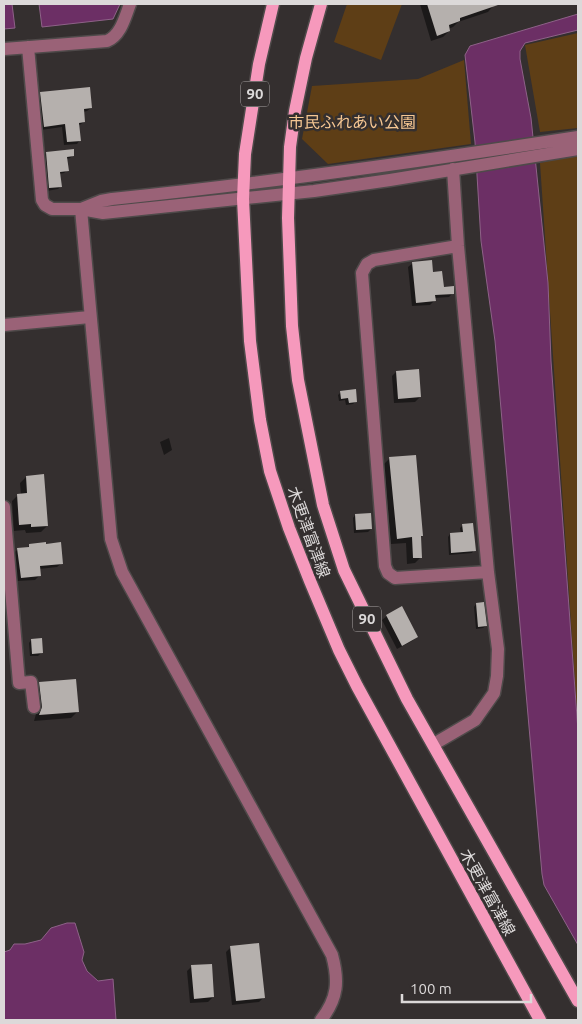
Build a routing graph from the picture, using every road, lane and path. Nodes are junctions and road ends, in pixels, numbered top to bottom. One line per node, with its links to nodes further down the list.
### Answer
1 (130, 4): 4 (street)
2 (273, 4): 12 (main road, 木更津富津線 / 90)
3 (321, 4): 11 (main road, 木更津富津線 / 90)
4 (28, 47): 5 (street); 15 (street)
5 (4, 49)
6 (578, 137): 7 (street)
7 (540, 149): 8 (street); 9 (street)
8 (578, 149)
9 (470, 160): 10 (street); 11 (street)
10 (453, 169): 13 (street); 16 (street)
11 (288, 180): 12 (street); 13 (main road, 木更津富津線 / 90)
12 (244, 185): 14 (main road, 木更津富津線 / 90); 15 (street)
13 (288, 194): 14 (street); 22 (main road, 木更津富津線 / 90)
14 (243, 199): 15 (street); 25 (main road, 木更津富津線 / 90)
15 (81, 209): 17 (street)
16 (458, 246): 20 (street); 20 (street)
17 (90, 317): 18 (street); 24 (street)
18 (4, 325)
19 (4, 507): 21 (street)
20 (488, 572): 22 (street)
21 (34, 707)
22 (434, 744): 23 (main road, 木更津富津線 / 90)
23 (578, 1001)
24 (321, 1020)
25 (540, 1020)

